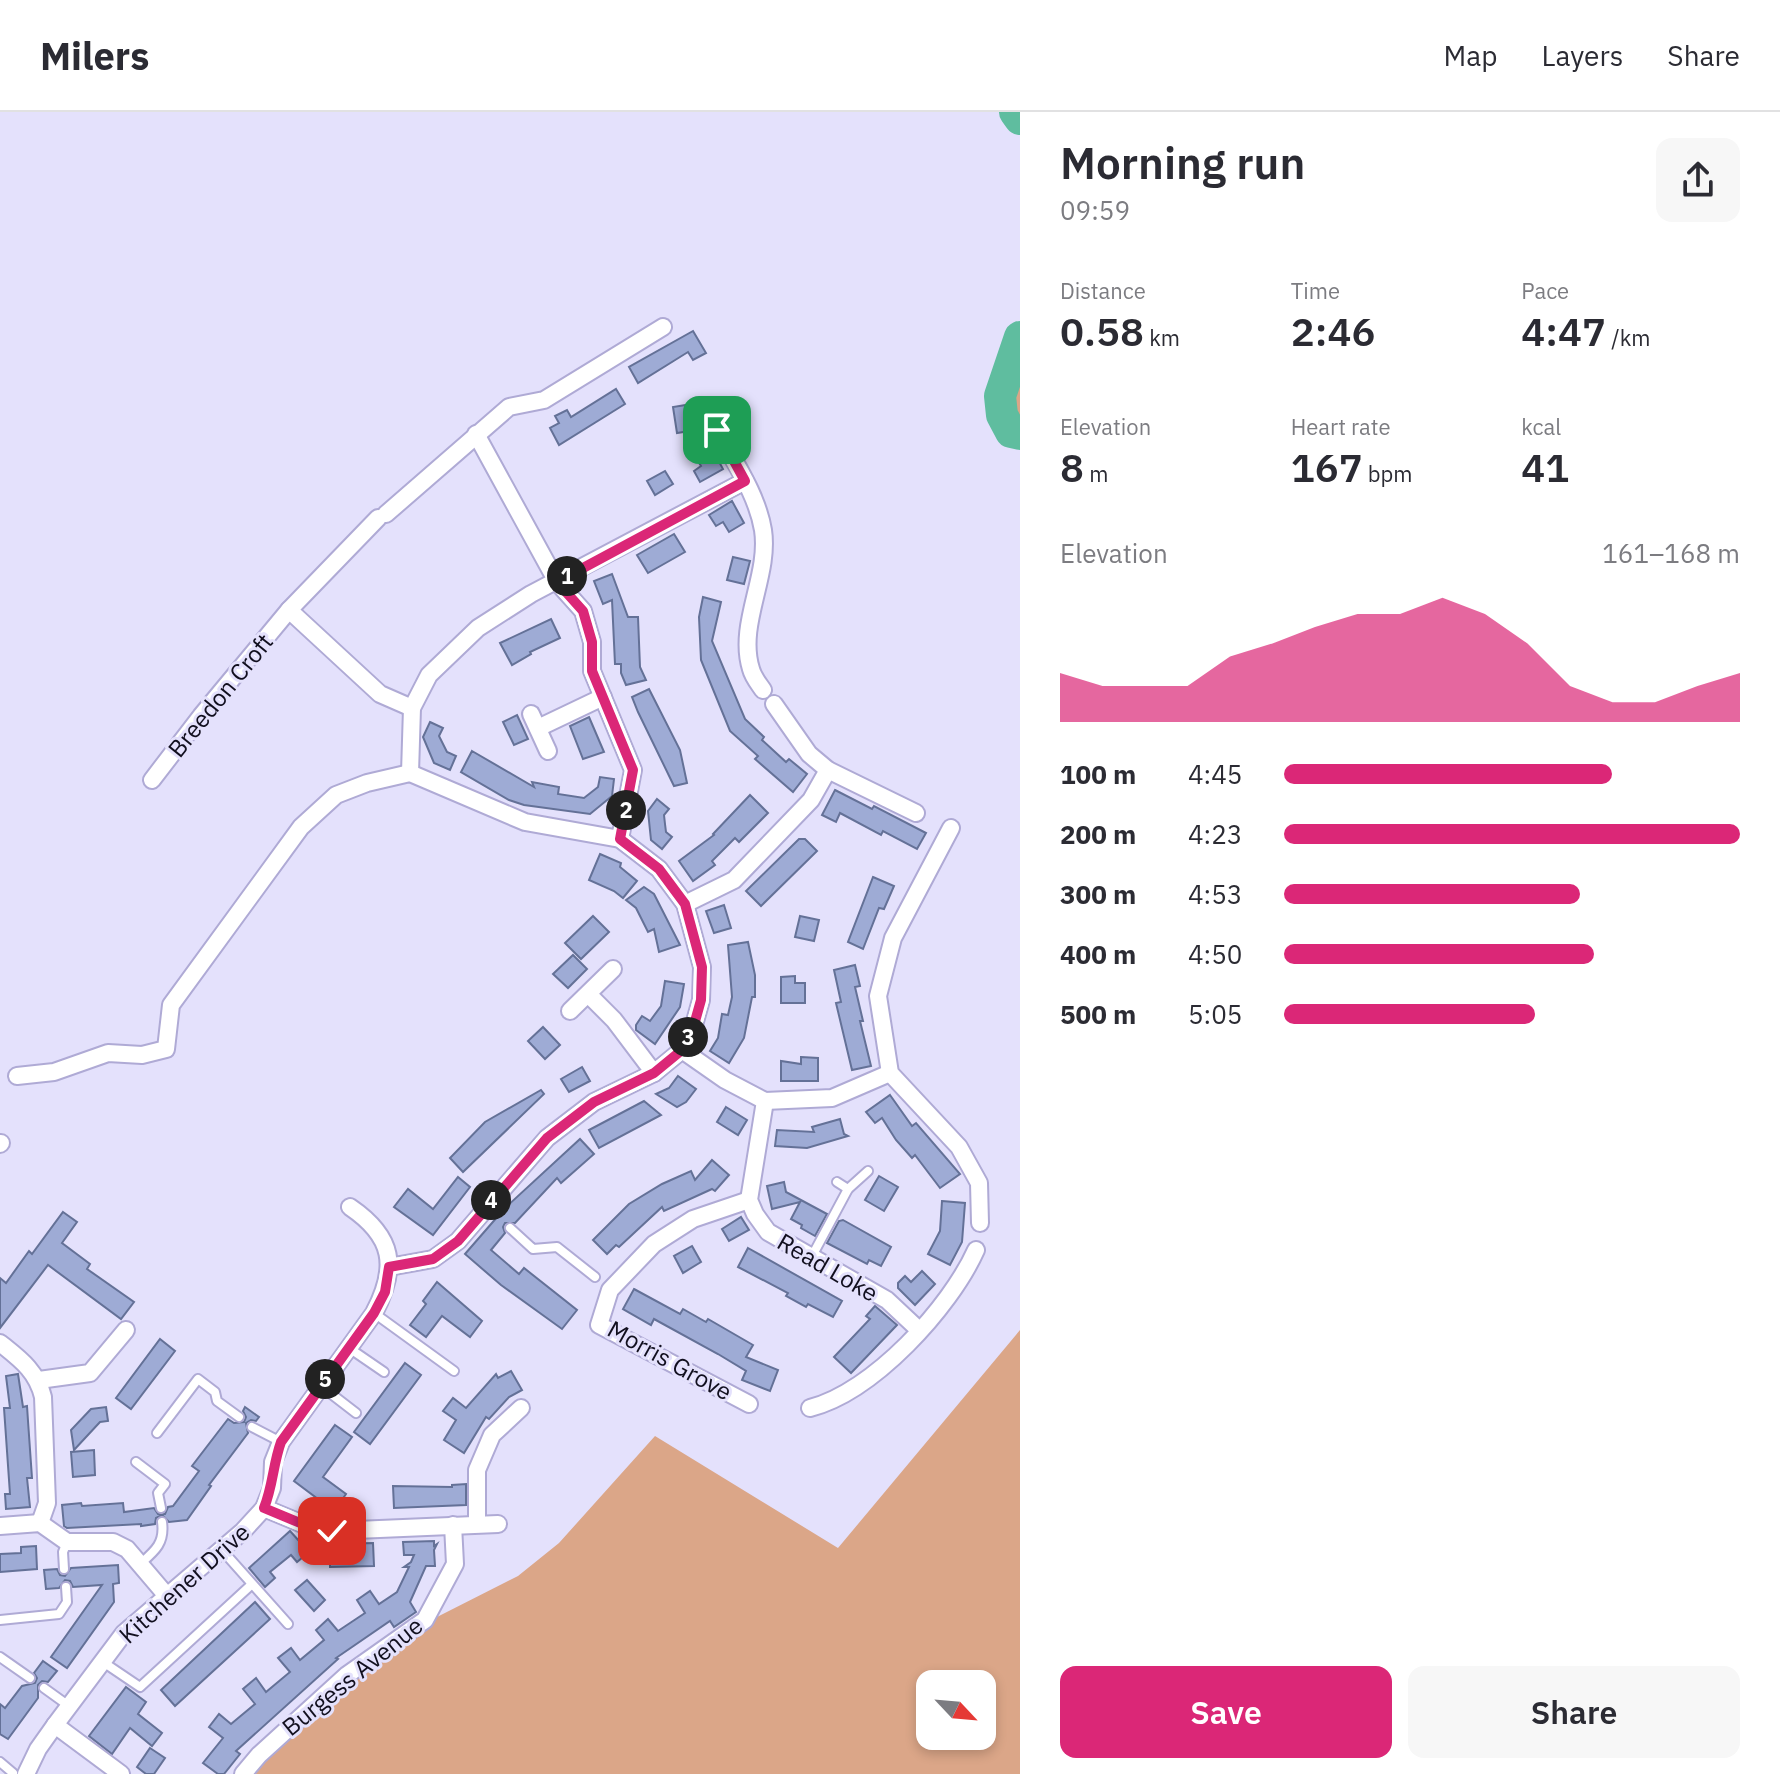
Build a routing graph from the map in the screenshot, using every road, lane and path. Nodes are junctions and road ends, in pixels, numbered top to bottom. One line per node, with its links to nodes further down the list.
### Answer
1 (663, 327): 3 (street, Breedon Croft)
2 (717, 430): 4 (street)
3 (476, 434): 5 (street); 6 (street, Breedon Croft)
4 (745, 481): 5 (street); 7 (street)
5 (557, 582): 8 (street); 10 (street)
6 (289, 610): 10 (street, Breedon Croft); 14 (street, Breedon Croft)
7 (763, 690)
8 (603, 697): 11 (street); 17 (street)
9 (774, 704): 12 (street)
10 (412, 708): 13 (street)
11 (548, 751)
12 (828, 770): 15 (street); 18 (street)
13 (410, 773): 17 (street); 25 (street)
14 (152, 780)
15 (916, 813)
16 (951, 828): 24 (street)
17 (620, 839): 18 (street)
18 (685, 904): 22 (street)
19 (613, 969): 20 (street)
20 (588, 994): 21 (street); 23 (street)
21 (570, 1011)
22 (682, 1050): 23 (street); 26 (street)
23 (654, 1073): 36 (street)
24 (890, 1073): 26 (street); 32 (street)
25 (17, 1076)
26 (765, 1101): 30 (street)
27 (868, 1171): 29 (lane)
28 (837, 1182): 29 (lane)
29 (848, 1189): 35 (lane)
30 (749, 1200): 35 (street, Read Loke); 47 (street, Morris Grove)
31 (350, 1207): 36 (street)
32 (980, 1223)
33 (510, 1228): 37 (lane)
34 (976, 1250): 40 (street)
35 (811, 1258): 40 (street, Read Loke)
36 (389, 1267): 38 (street, Kitchener Drive)
37 (595, 1277)
38 (374, 1313): 42 (street, Kitchener Drive); 43 (lane)
39 (126, 1330): 45 (street)
40 (919, 1330): 49 (street)
41 (0, 1343): 45 (street)
42 (349, 1348): 44 (lane); 46 (street, Kitchener Drive)
43 (454, 1371)
44 (384, 1372)
45 (39, 1380): 59 (street)
46 (320, 1386): 50 (lane); 54 (street, Kitchener Drive)
47 (749, 1404)
48 (521, 1408): 60 (street)
49 (810, 1408)
50 (356, 1413)
51 (239, 1417): 53 (lane)
52 (252, 1427): 54 (lane)
53 (157, 1433)
54 (281, 1442): 57 (street, Kitchener Drive)
55 (136, 1462): 56 (lane)
56 (161, 1508)
57 (264, 1508): 62 (street); 65 (street, Kitchener Drive)
58 (162, 1522): 66 (lane)
59 (40, 1523): 63 (street); 64 (street)
60 (477, 1524): 61 (street); 62 (street)
61 (498, 1524)
62 (453, 1525): 81 (street, Burgess Avenue)
63 (0, 1526)
64 (67, 1542): 66 (street); 67 (lane)
65 (221, 1549): 68 (lane); 70 (street, Kitchener Drive)
66 (140, 1564): 70 (street)
67 (64, 1569)
68 (251, 1585): 72 (lane); 74 (lane)
69 (66, 1587): 71 (lane)
70 (167, 1596): 74 (street, Kitchener Drive)
71 (0, 1620)
72 (288, 1624)
73 (0, 1657): 75 (lane)
74 (103, 1661): 77 (street, Kitchener Drive)
75 (30, 1678)
76 (44, 1688): 77 (lane)
77 (69, 1706): 78 (street, Kitchener Drive)
78 (55, 1725): 79 (street, Kitchener Drive); 80 (street)
79 (13, 1771)
80 (121, 1774)
81 (243, 1774)

